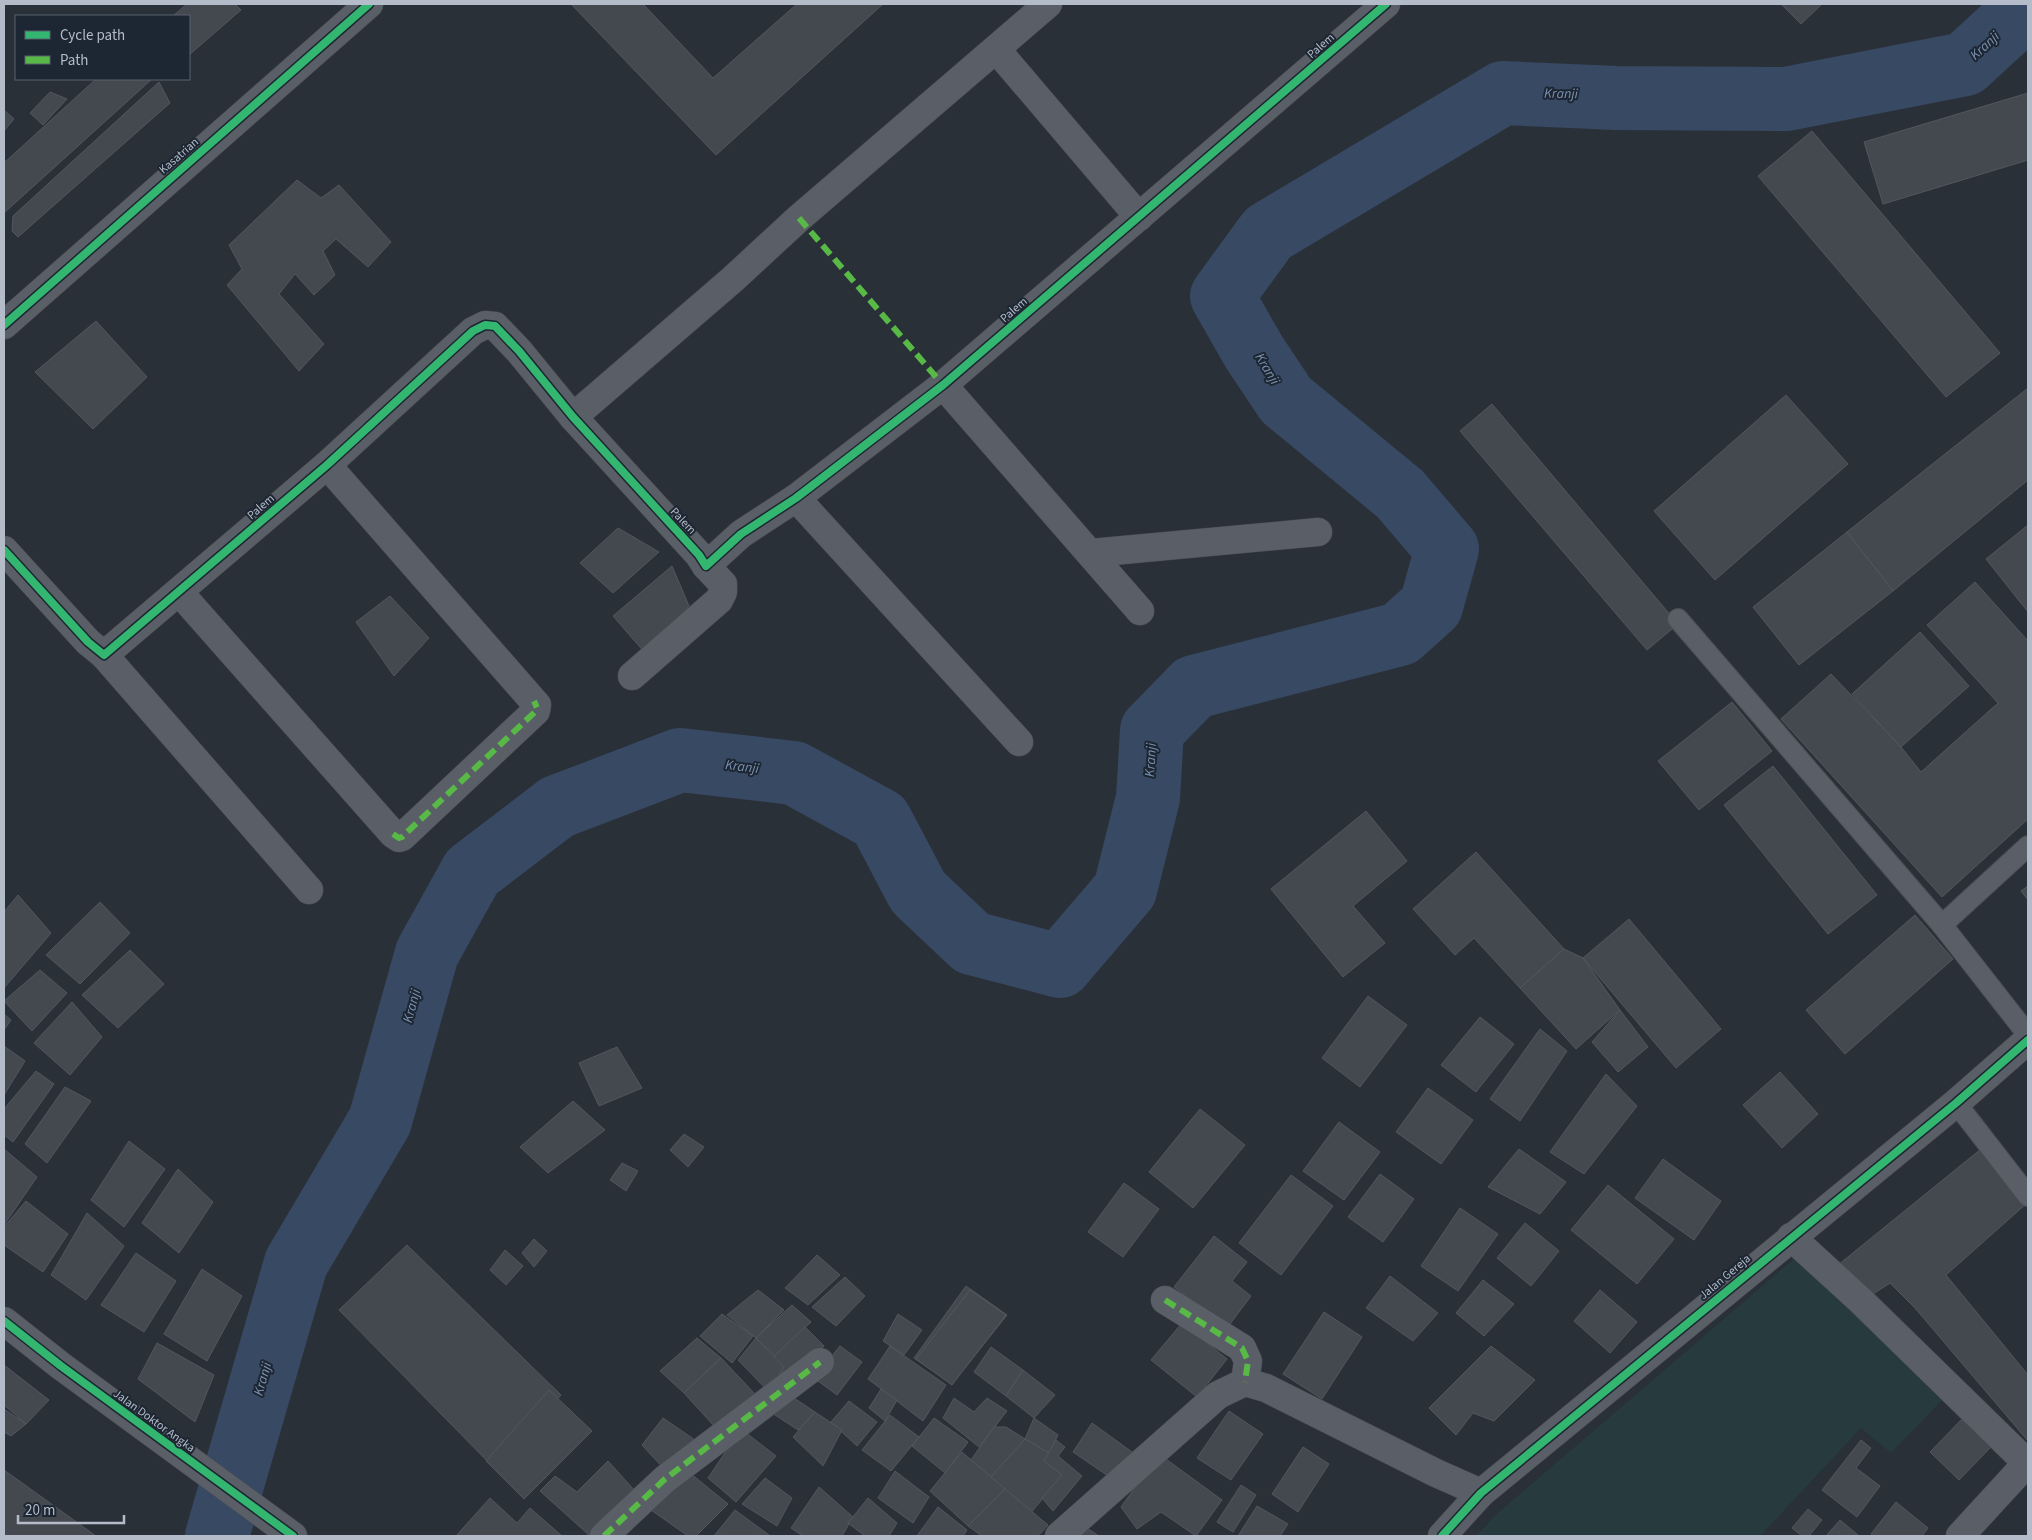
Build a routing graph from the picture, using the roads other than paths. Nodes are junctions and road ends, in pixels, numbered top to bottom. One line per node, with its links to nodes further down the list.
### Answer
1 (370, 4): 6 (street, Kasatrian)
2 (1048, 4): 4 (street)
3 (1386, 4): 5 (street, Palem)
4 (996, 49): 5 (street); 8 (street)
5 (1139, 218): 7 (street, Palem)
6 (4, 325)
7 (944, 385): 10 (street, Palem); 13 (street)
8 (573, 417): 9 (street, Palem); 14 (street, Palem)
9 (327, 465): 15 (street, Palem); 15 (street)
10 (796, 498): 14 (street, Palem); 20 (street)
11 (1318, 532): 13 (street)
12 (4, 550): 18 (street)
13 (1091, 553): 16 (street)
14 (706, 566): 19 (street)
15 (179, 592): 18 (street, Palem)
16 (1140, 610)
17 (1678, 619): 23 (lane)
18 (104, 656): 22 (street)
19 (632, 676)
20 (1019, 742)
21 (2028, 846): 23 (lane)
22 (309, 890)
23 (1942, 925): 24 (lane)
24 (2028, 1035)
25 (2028, 1040): 26 (street, Jalan Gereja)
26 (1956, 1103): 27 (lane); 28 (street, Jalan Gereja)
27 (2028, 1196)
28 (1791, 1237): 33 (street); 34 (street, Jalan Gereja)
29 (1165, 1300): 32 (street)
30 (4, 1321): 35 (street, Jalan Doktor Angka)
31 (820, 1362): 36 (street)
32 (1245, 1382): 34 (street); 37 (street)
33 (2028, 1463): 39 (street)
34 (1481, 1493): 38 (street, Jalan Gereja)
35 (293, 1536)
36 (604, 1536)
37 (1059, 1536)
38 (1442, 1536)
39 (1960, 1536)

